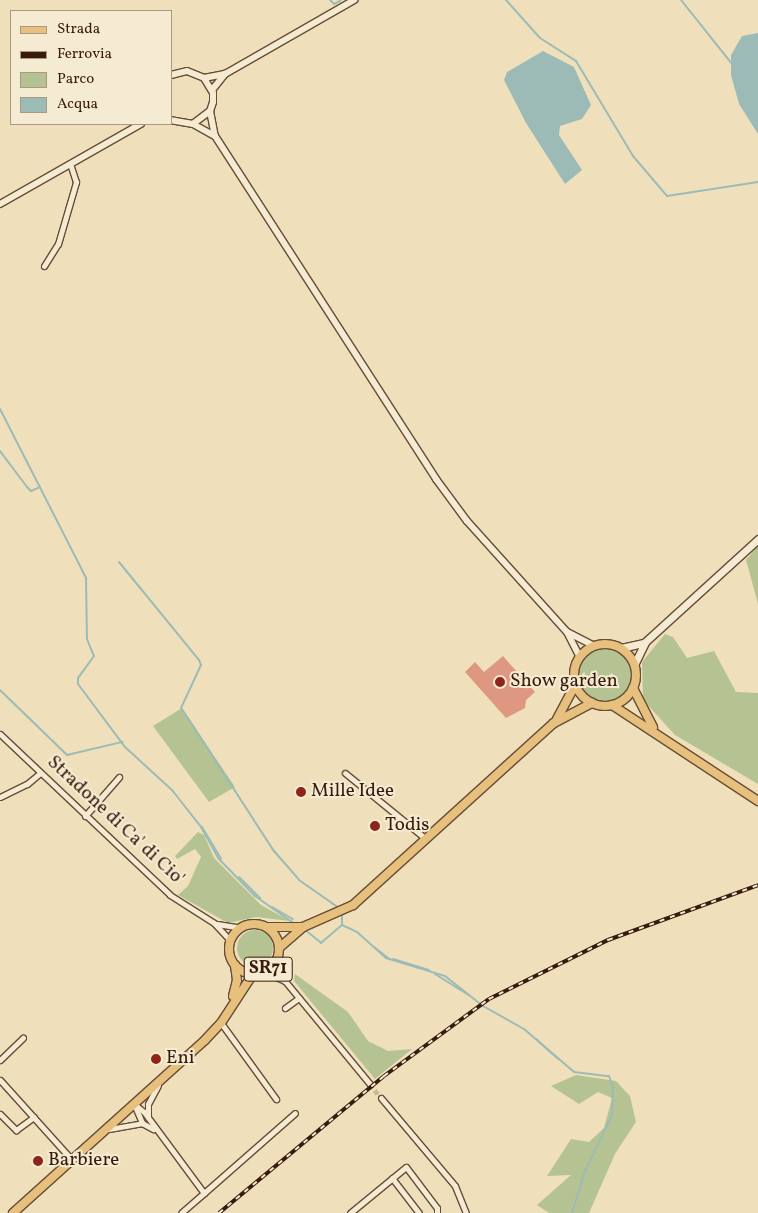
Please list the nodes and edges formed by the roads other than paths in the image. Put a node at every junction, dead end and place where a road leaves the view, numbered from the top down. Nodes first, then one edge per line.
1 (354, 0) edge
2 (225, 74) junction
3 (172, 75) edge
4 (204, 78) junction
5 (212, 90) junction
6 (210, 111) junction
7 (172, 120) edge
8 (193, 124) junction
9 (138, 125) edge
10 (215, 136) junction
11 (70, 164) junction
12 (0, 204) edge
13 (44, 266) dead end
14 (758, 539) edge
15 (567, 632) junction
16 (644, 642) junction
17 (594, 646) junction
18 (621, 648) junction
19 (580, 657) junction
20 (634, 665) junction
21 (576, 684) junction
22 (633, 688) junction
23 (592, 703) junction
24 (612, 705) junction
25 (554, 723) junction
26 (658, 733) junction
27 (0, 734) edge
28 (40, 772) junction
29 (345, 773) dead end
30 (119, 777) dead end
31 (0, 797) edge
32 (758, 801) edge
33 (85, 816) junction
34 (426, 838) junction
35 (214, 923) junction
36 (267, 927) junction
37 (303, 927) junction
38 (241, 928) junction
39 (230, 948) junction
40 (279, 948) junction
41 (278, 957) junction
42 (234, 963) junction
43 (263, 972) junction
44 (253, 974) junction
45 (286, 981) junction
46 (299, 998) junction
47 (232, 1000) junction
48 (285, 1008) dead end
49 (221, 1023) junction
50 (24, 1038) dead end
51 (0, 1060) edge
52 (164, 1076) junction
53 (0, 1080) edge
54 (370, 1084) tunnel mouth
55 (381, 1098) tunnel mouth
56 (276, 1099) dead end
57 (134, 1104) junction
58 (295, 1113) dead end
59 (0, 1114) edge
60 (34, 1117) junction
61 (148, 1120) junction
62 (142, 1123) junction
63 (153, 1129) junction
64 (104, 1131) junction
65 (72, 1160) junction
66 (392, 1178) junction
67 (204, 1193) junction
68 (13, 1213) edge
69 (181, 1213) edge
70 (350, 1213) edge
71 (419, 1213) edge
72 (437, 1213) edge
73 (466, 1213) edge

1 - 2 street
2 - 4 street
2 - 5 street
3 - 4 street
4 - 5 street
5 - 6 street
6 - 8 street
6 - 10 street
7 - 8 street
8 - 10 street
9 - 11 street
10 - 15 street
11 - 12 street
11 - 13 street
14 - 16 main road
15 - 17 street
15 - 19 street
16 - 18 main road
16 - 20 main road
17 - 18 main road
17 - 19 main road
18 - 20 main road
19 - 21 main road, SR71
20 - 22 main road
21 - 23 main road
21 - 25 main road, SR71
22 - 24 main road
22 - 26 main road
23 - 24 main road
23 - 25 main road, SR71
24 - 26 main road
25 - 34 main road, SR71
26 - 32 main road
27 - 28 street, Stradone di Ca' di Cio'
28 - 31 street
28 - 33 street, Stradone di Ca' di Cio'
29 - 34 street
30 - 33 street
33 - 35 street, Stradone di Ca' di Cio'
34 - 37 main road, SR71
35 - 38 street
35 - 39 street
36 - 37 main road, SR71
36 - 38 main road, SR71
36 - 40 main road, SR71
37 - 40 main road, SR71
38 - 39 main road, SR71
39 - 42 main road, SR71
40 - 41 main road, SR71
41 - 43 main road, SR71
41 - 45 street
42 - 44 main road, SR71
42 - 47 main road, SR71
43 - 44 main road, SR71
43 - 45 street
44 - 47 main road, SR71
45 - 46 street
46 - 48 street
46 - 54 street
47 - 49 main road, SR71
49 - 52 main road, SR71
49 - 56 street
50 - 51 street
52 - 57 main road, SR71
52 - 61 street
53 - 60 street
55 - 73 street
57 - 61 street
57 - 62 street
57 - 64 main road, SR71
58 - 67 street
59 - 60 street
60 - 65 street
61 - 63 street
62 - 63 street
62 - 64 street
63 - 67 street
64 - 65 main road, SR71
65 - 68 main road, SR71
66 - 70 street
66 - 71 street
66 - 72 street
67 - 69 street

